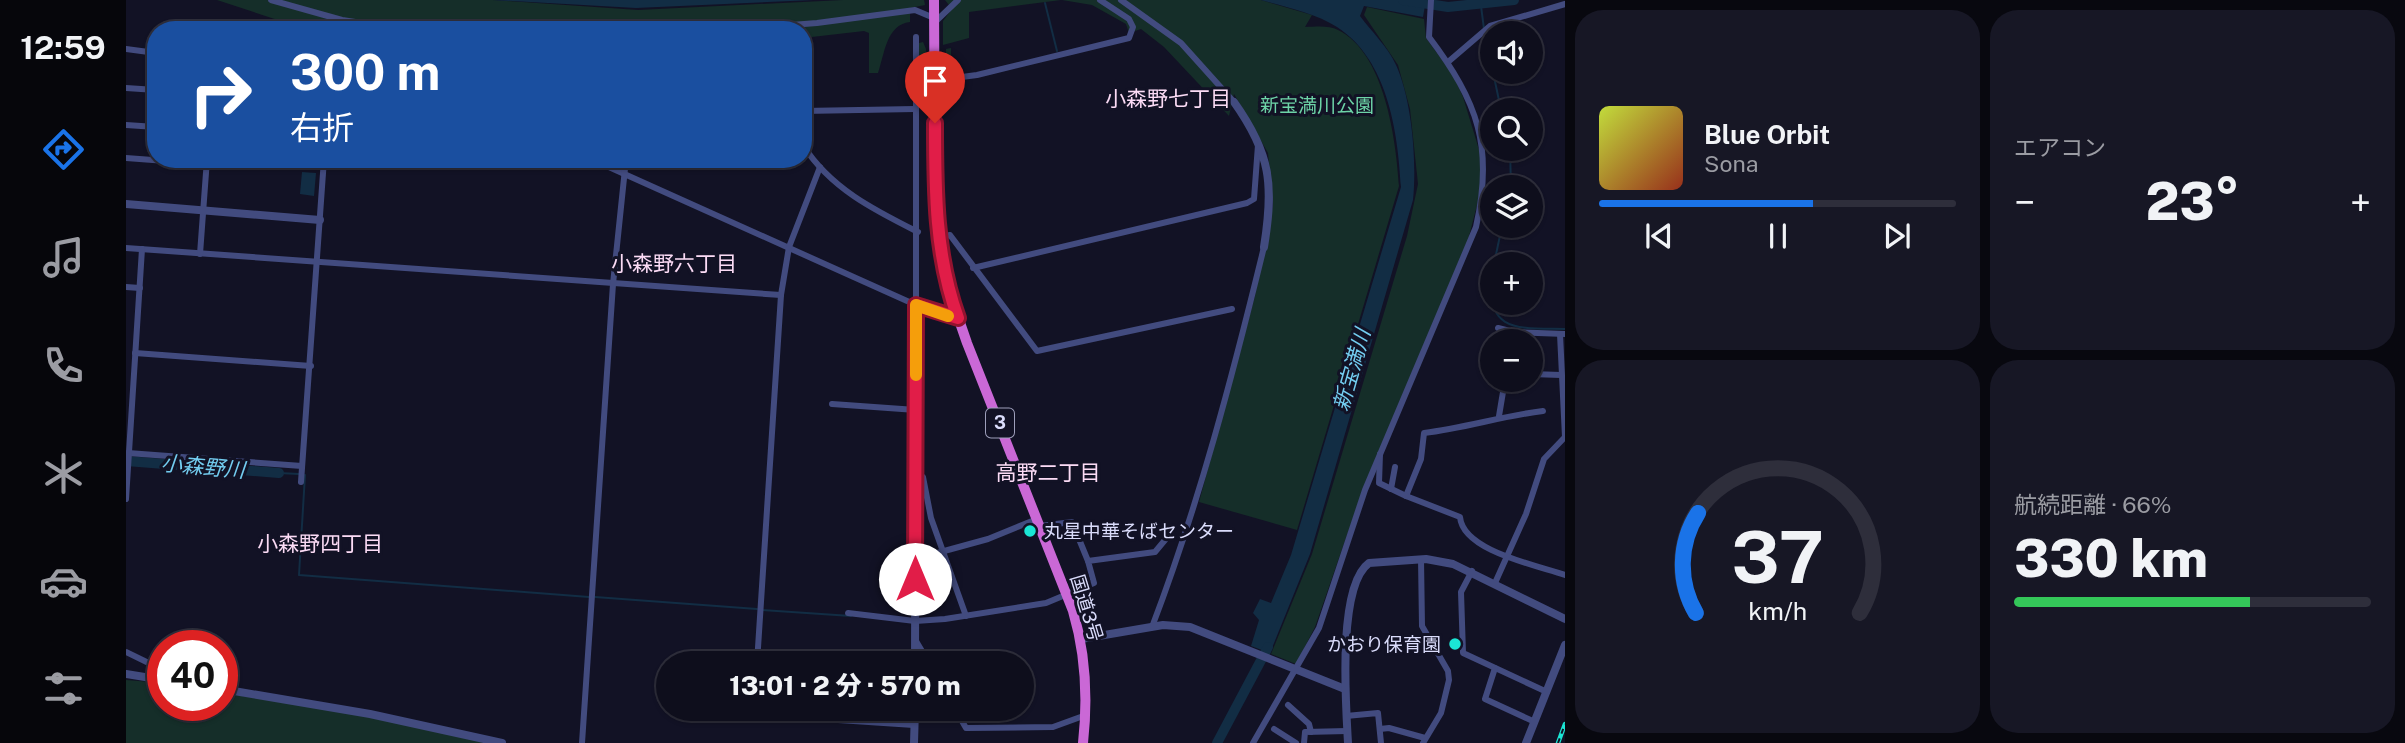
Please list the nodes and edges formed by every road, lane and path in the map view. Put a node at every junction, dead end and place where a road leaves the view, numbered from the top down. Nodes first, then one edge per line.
1 (271, 0) edge
2 (933, 0) edge
3 (958, 0) edge
4 (1100, 0) edge
5 (1121, 0) edge
6 (1431, 0) edge
7 (1565, 4) edge
8 (349, 21) edge
9 (934, 21) junction
10 (812, 23) edge
11 (916, 37) dead end
12 (126, 49) edge
13 (147, 52) edge
14 (1448, 62) junction
15 (916, 83) junction
16 (126, 88) edge
17 (147, 89) edge
18 (1234, 102) joint
19 (915, 109) junction
20 (812, 111) edge
21 (126, 125) edge
22 (147, 126) edge
23 (1259, 139) junction
24 (812, 157) edge
25 (126, 158) edge
26 (147, 159) edge
27 (820, 167) junction
28 (206, 168) edge
29 (323, 168) edge
30 (610, 168) edge
31 (624, 168) edge
32 (622, 174) junction
33 (126, 204) edge
34 (203, 210) junction
35 (320, 220) junction
36 (918, 232) junction
37 (939, 237) junction
38 (789, 247) junction
39 (1264, 247) joint
40 (126, 248) edge
41 (142, 249) junction
42 (200, 254) junction
43 (318, 262) junction
44 (974, 268) junction
45 (613, 284) junction
46 (126, 287) edge
47 (140, 288) junction
48 (781, 295) junction
49 (916, 305) junction
50 (1233, 309) dead end
51 (958, 318) junction
52 (1498, 328) dead end
53 (1562, 334) edge
54 (135, 353) junction
55 (311, 366) junction
56 (130, 368) edge
57 (1543, 374) edge
58 (1561, 375) junction
59 (1503, 392) edge
60 (832, 404) dead end
61 (128, 409) edge
62 (916, 410) junction
63 (1543, 411) dead end
64 (1499, 416) junction
65 (127, 453) edge
66 (1380, 453) junction
67 (302, 466) junction
68 (1395, 467) dead end
69 (127, 469) edge
70 (916, 476) junction
71 (301, 481) dead end
72 (1391, 489) junction
73 (1406, 496) junction
74 (126, 499) edge
75 (1038, 523) junction
76 (1170, 534) dead end
77 (942, 552) junction
78 (1510, 556) junction
79 (915, 559) junction
80 (1421, 559) junction
81 (1088, 561) junction
82 (1472, 571) junction
83 (1565, 575) edge
84 (1496, 583) junction
85 (1066, 594) junction
86 (848, 613) dead end
87 (965, 616) junction
88 (1565, 619) edge
89 (915, 621) junction
90 (1152, 627) junction
91 (1080, 639) junction
92 (915, 640) junction
93 (1565, 645) edge
94 (758, 651) edge
95 (915, 651) edge
96 (922, 651) edge
97 (126, 652) edge
98 (147, 662) edge
99 (1495, 668) junction
100 (1298, 670) junction
101 (126, 674) edge
102 (147, 677) edge
103 (1345, 689) junction
104 (238, 692) edge
105 (1547, 692) junction
106 (1288, 705) dead end
107 (1086, 715) junction
108 (1346, 716) junction
109 (868, 721) edge
110 (914, 721) edge
111 (962, 721) edge
112 (1535, 722) junction
113 (914, 725) junction
114 (1274, 729) dead end
115 (1380, 729) junction
116 (1347, 731) junction
117 (1311, 732) junction
118 (1424, 740) edge
119 (502, 743) edge
120 (582, 743) edge
121 (914, 743) edge
122 (1083, 743) edge
123 (1253, 743) edge
124 (1297, 743) edge
125 (1304, 743) edge
126 (1348, 743) edge
127 (1381, 743) edge
128 (1527, 743) edge

1 - 8 street
2 - 9 highway, 国道3号 / 3
3 - 9 street
4 - 15 street
5 - 18 street
6 - 14 street
7 - 14 street
9 - 10 street
9 - 37 highway, 国道3号 / 3
11 - 15 street
12 - 13 street
14 - 66 street
15 - 19 street
16 - 17 street
18 - 23 street
19 - 20 street
19 - 36 street
21 - 22 street
23 - 39 street
23 - 44 street
24 - 27 street
25 - 26 street
27 - 36 street
27 - 38 street
28 - 34 street
29 - 35 street
30 - 32 street
31 - 32 street
32 - 38 street
32 - 45 street
33 - 34 street
34 - 35 street
34 - 42 street
35 - 43 street
36 - 49 street
37 - 44 street
37 - 51 highway, 国道3号 / 3
38 - 48 street
38 - 49 street
39 - 90 street
40 - 41 street
41 - 42 street
41 - 47 street
42 - 43 street
43 - 45 street
43 - 55 street
44 - 50 street
45 - 48 street
45 - 120 street
46 - 47 street
47 - 54 street
48 - 94 street
49 - 51 street
49 - 62 street
51 - 75 highway, 国道3号 / 3
52 - 53 street
53 - 58 street
54 - 55 street
54 - 56 street
55 - 67 street
56 - 61 street
57 - 58 street
58 - 78 street
59 - 64 street
60 - 62 street
61 - 65 street
62 - 70 street
63 - 64 street
64 - 73 street
65 - 67 street
65 - 69 street
66 - 72 street
66 - 100 street
67 - 71 street
68 - 72 street
69 - 74 street
70 - 77 street
70 - 79 street
72 - 73 street
73 - 78 street
75 - 77 street
75 - 81 street
75 - 85 highway, 国道3号 / 3
76 - 81 street
77 - 79 street
77 - 87 street
78 - 83 street
78 - 84 street
79 - 89 street
80 - 82 street
80 - 103 street
80 - 118 street
81 - 85 street
82 - 84 street
82 - 99 street
84 - 88 street
85 - 87 street
85 - 91 highway, 国道3号 / 3
86 - 89 street
87 - 89 street
89 - 92 street
90 - 91 street
90 - 100 street
91 - 107 highway, 国道3号 / 3
92 - 95 street
92 - 96 street
93 - 105 street
97 - 98 street
99 - 105 street
99 - 112 street
100 - 103 street
100 - 123 street
101 - 102 street
103 - 108 street
104 - 119 street
105 - 112 street
106 - 117 street
107 - 111 street
107 - 122 highway, 国道3号 / 3
108 - 115 street
108 - 116 street
109 - 113 street
110 - 113 street
112 - 128 street
113 - 121 street
114 - 124 street
115 - 118 street
115 - 127 street
116 - 117 street
116 - 126 street
117 - 125 street

